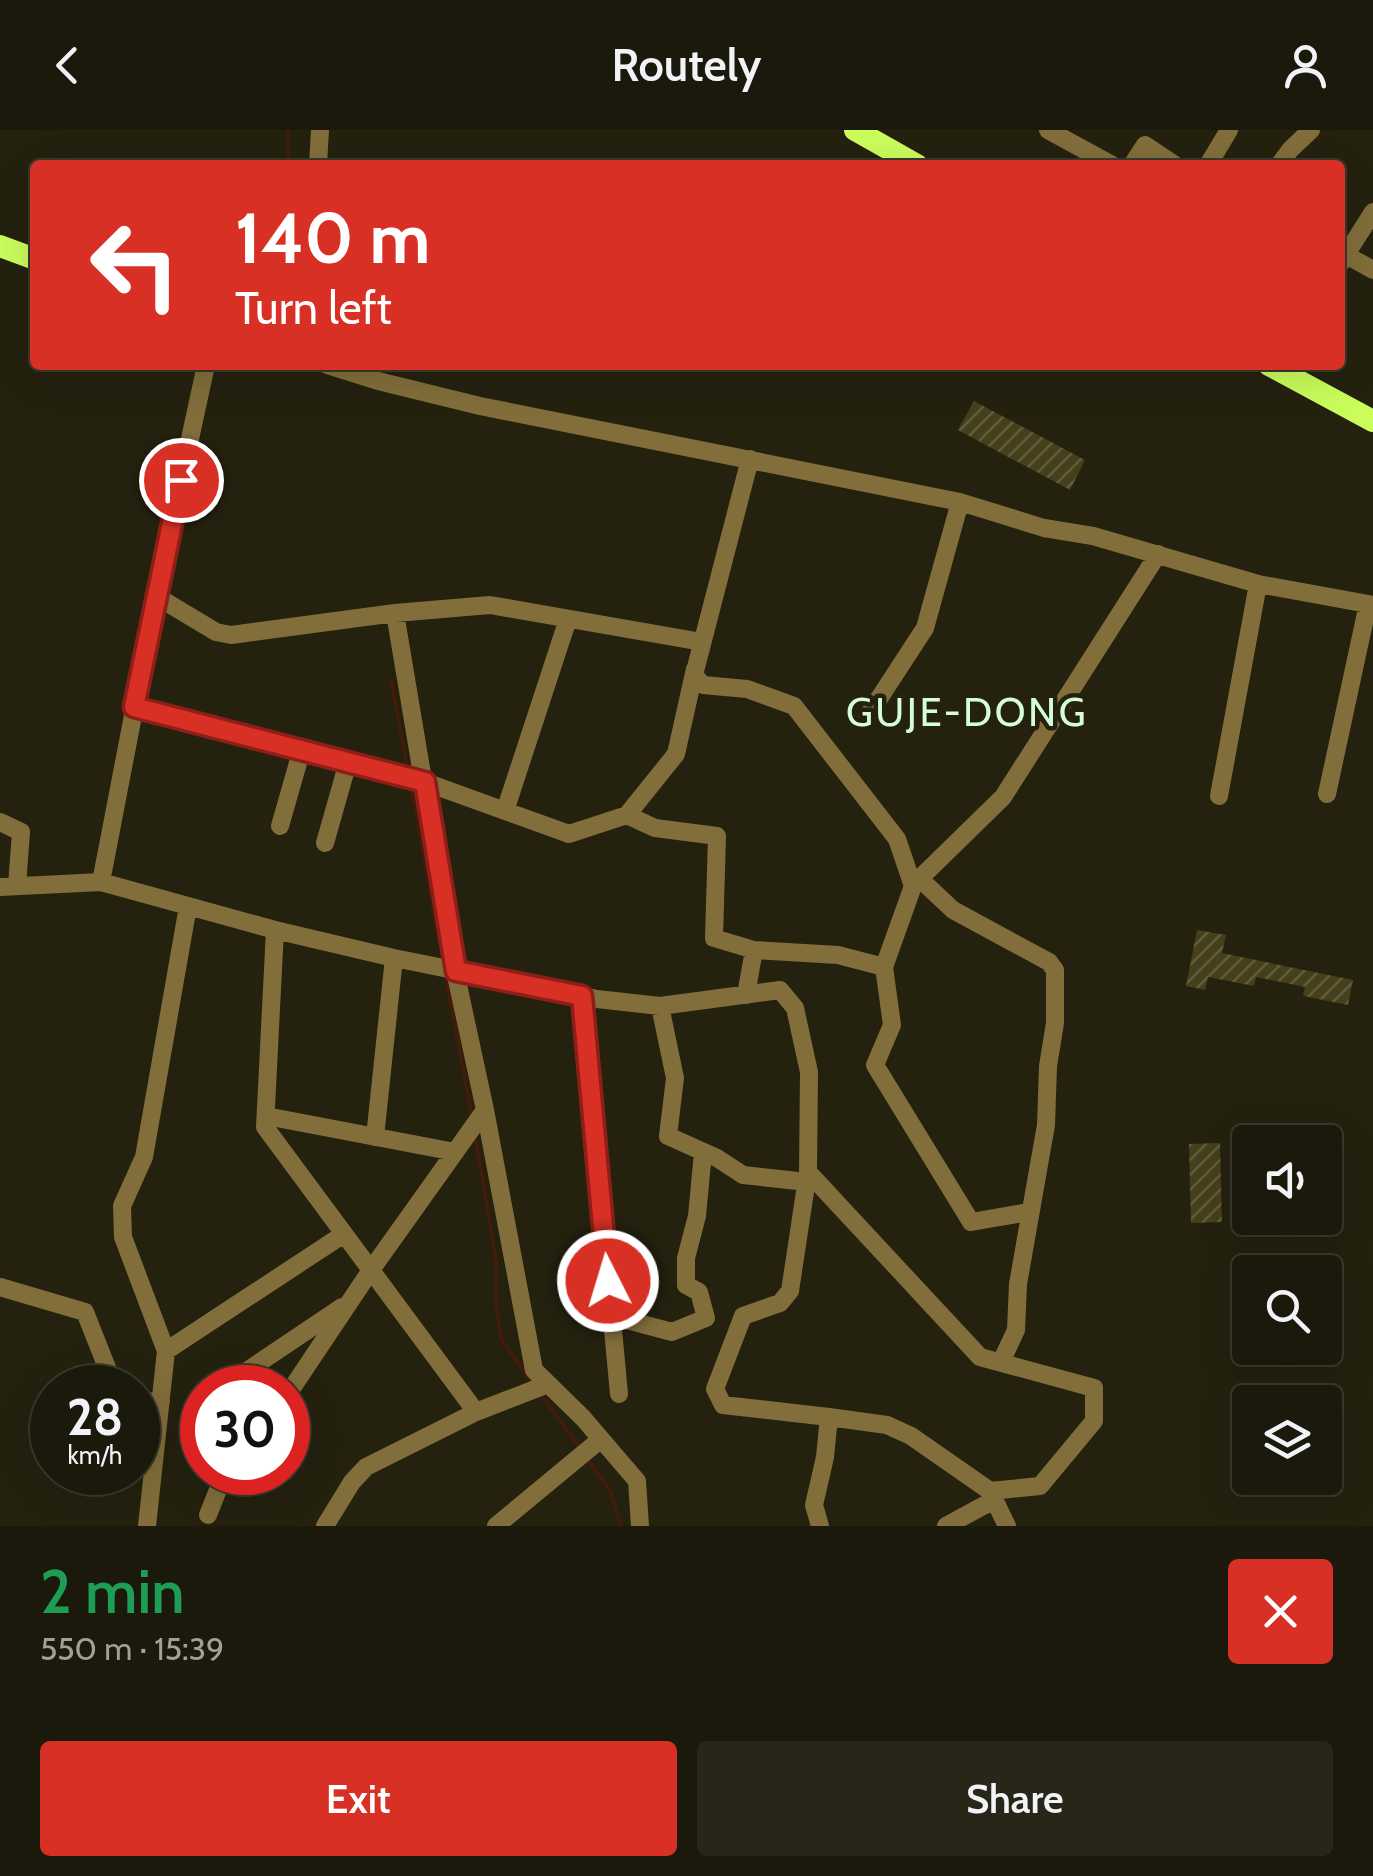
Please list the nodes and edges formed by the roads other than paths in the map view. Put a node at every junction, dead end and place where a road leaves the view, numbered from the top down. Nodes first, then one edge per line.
1 (320, 130) edge
2 (855, 130) edge
3 (1048, 130) edge
4 (1229, 130) edge
5 (1311, 130) edge
6 (318, 160) edge
7 (908, 160) edge
8 (1103, 160) edge
9 (1135, 160) edge
10 (1168, 160) edge
11 (1211, 160) edge
12 (1282, 160) edge
13 (1373, 212) edge
14 (0, 246) edge
15 (30, 257) edge
16 (1345, 257) edge
17 (1345, 261) edge
18 (1373, 270) edge
19 (205, 370) edge
20 (345, 370) edge
21 (1280, 370) edge
22 (1373, 421) edge
23 (750, 459) junction
24 (960, 502) junction
25 (1158, 554) junction
26 (1258, 584) junction
27 (156, 596) junction
28 (1371, 605) edge
29 (395, 614) junction
30 (568, 619) junction
31 (702, 642) junction
32 (694, 675) junction
33 (134, 707) junction
34 (867, 716) dead end
35 (302, 750) junction
36 (348, 762) junction
37 (425, 782) junction
38 (1327, 794) dead end
39 (1219, 796) dead end
40 (505, 811) junction
41 (627, 814) junction
42 (0, 822) edge
43 (280, 826) dead end
44 (325, 843) dead end
45 (100, 882) junction
46 (916, 882) junction
47 (8, 886) edge
48 (188, 906) junction
49 (275, 930) junction
50 (754, 950) junction
51 (394, 958) junction
52 (884, 968) junction
53 (448, 969) junction
54 (746, 995) junction
55 (582, 996) junction
56 (660, 1006) junction
57 (485, 1110) junction
58 (266, 1116) junction
59 (375, 1137) junction
60 (455, 1152) junction
61 (703, 1152) junction
62 (807, 1177) junction
63 (1030, 1212) junction
64 (344, 1234) junction
65 (371, 1270) junction
66 (0, 1287) edge
67 (350, 1301) junction
68 (612, 1316) junction
69 (166, 1351) junction
70 (1001, 1362) junction
71 (107, 1365) edge
72 (256, 1365) edge
73 (307, 1365) edge
74 (548, 1384) junction
75 (619, 1394) dead end
76 (161, 1401) joint
77 (476, 1412) junction
78 (830, 1418) junction
79 (600, 1439) junction
80 (215, 1495) edge
81 (992, 1495) junction
82 (208, 1514) dead end
83 (147, 1526) edge
84 (326, 1526) edge
85 (496, 1526) edge
86 (640, 1526) edge
87 (820, 1526) edge
88 (946, 1526) edge
89 (1007, 1526) edge

1 - 6 street
2 - 7 main road
3 - 8 street
4 - 11 street
5 - 12 street
9 - 10 street
13 - 16 street
14 - 15 main road
17 - 18 street
19 - 27 street
20 - 23 street
21 - 22 main road
23 - 24 street
23 - 31 street
24 - 25 street
24 - 34 street
25 - 26 street
25 - 46 street
26 - 28 street
26 - 39 street
27 - 29 street
27 - 33 street
28 - 38 street
29 - 30 street
29 - 37 street
30 - 31 street
30 - 40 street
31 - 32 street
32 - 41 street
32 - 46 street
33 - 35 street
33 - 45 street
35 - 36 street
35 - 43 street
36 - 37 street
36 - 44 street
37 - 40 street
37 - 53 street
40 - 41 street
41 - 50 street
42 - 47 street
45 - 47 street
45 - 48 street
46 - 52 street
46 - 63 street
48 - 49 street
48 - 69 street
49 - 51 street
49 - 58 street
50 - 52 street
50 - 54 street
51 - 53 street
51 - 59 street
52 - 63 street
53 - 55 street
53 - 57 street
54 - 56 street
54 - 62 street
55 - 56 street
55 - 68 street
56 - 61 street
57 - 60 street
57 - 74 street
58 - 59 street
58 - 64 street
59 - 60 street
60 - 65 street
61 - 62 street
61 - 68 street
62 - 70 street
62 - 78 street
63 - 70 street
64 - 65 street
64 - 69 street
65 - 67 street
65 - 77 street
66 - 71 street
67 - 72 street
67 - 73 street
68 - 75 street
69 - 76 street
70 - 81 street
74 - 77 street
74 - 79 street
76 - 83 street
77 - 84 street
78 - 81 street
78 - 87 street
79 - 85 street
79 - 86 street
80 - 82 street
81 - 88 street
81 - 89 street

